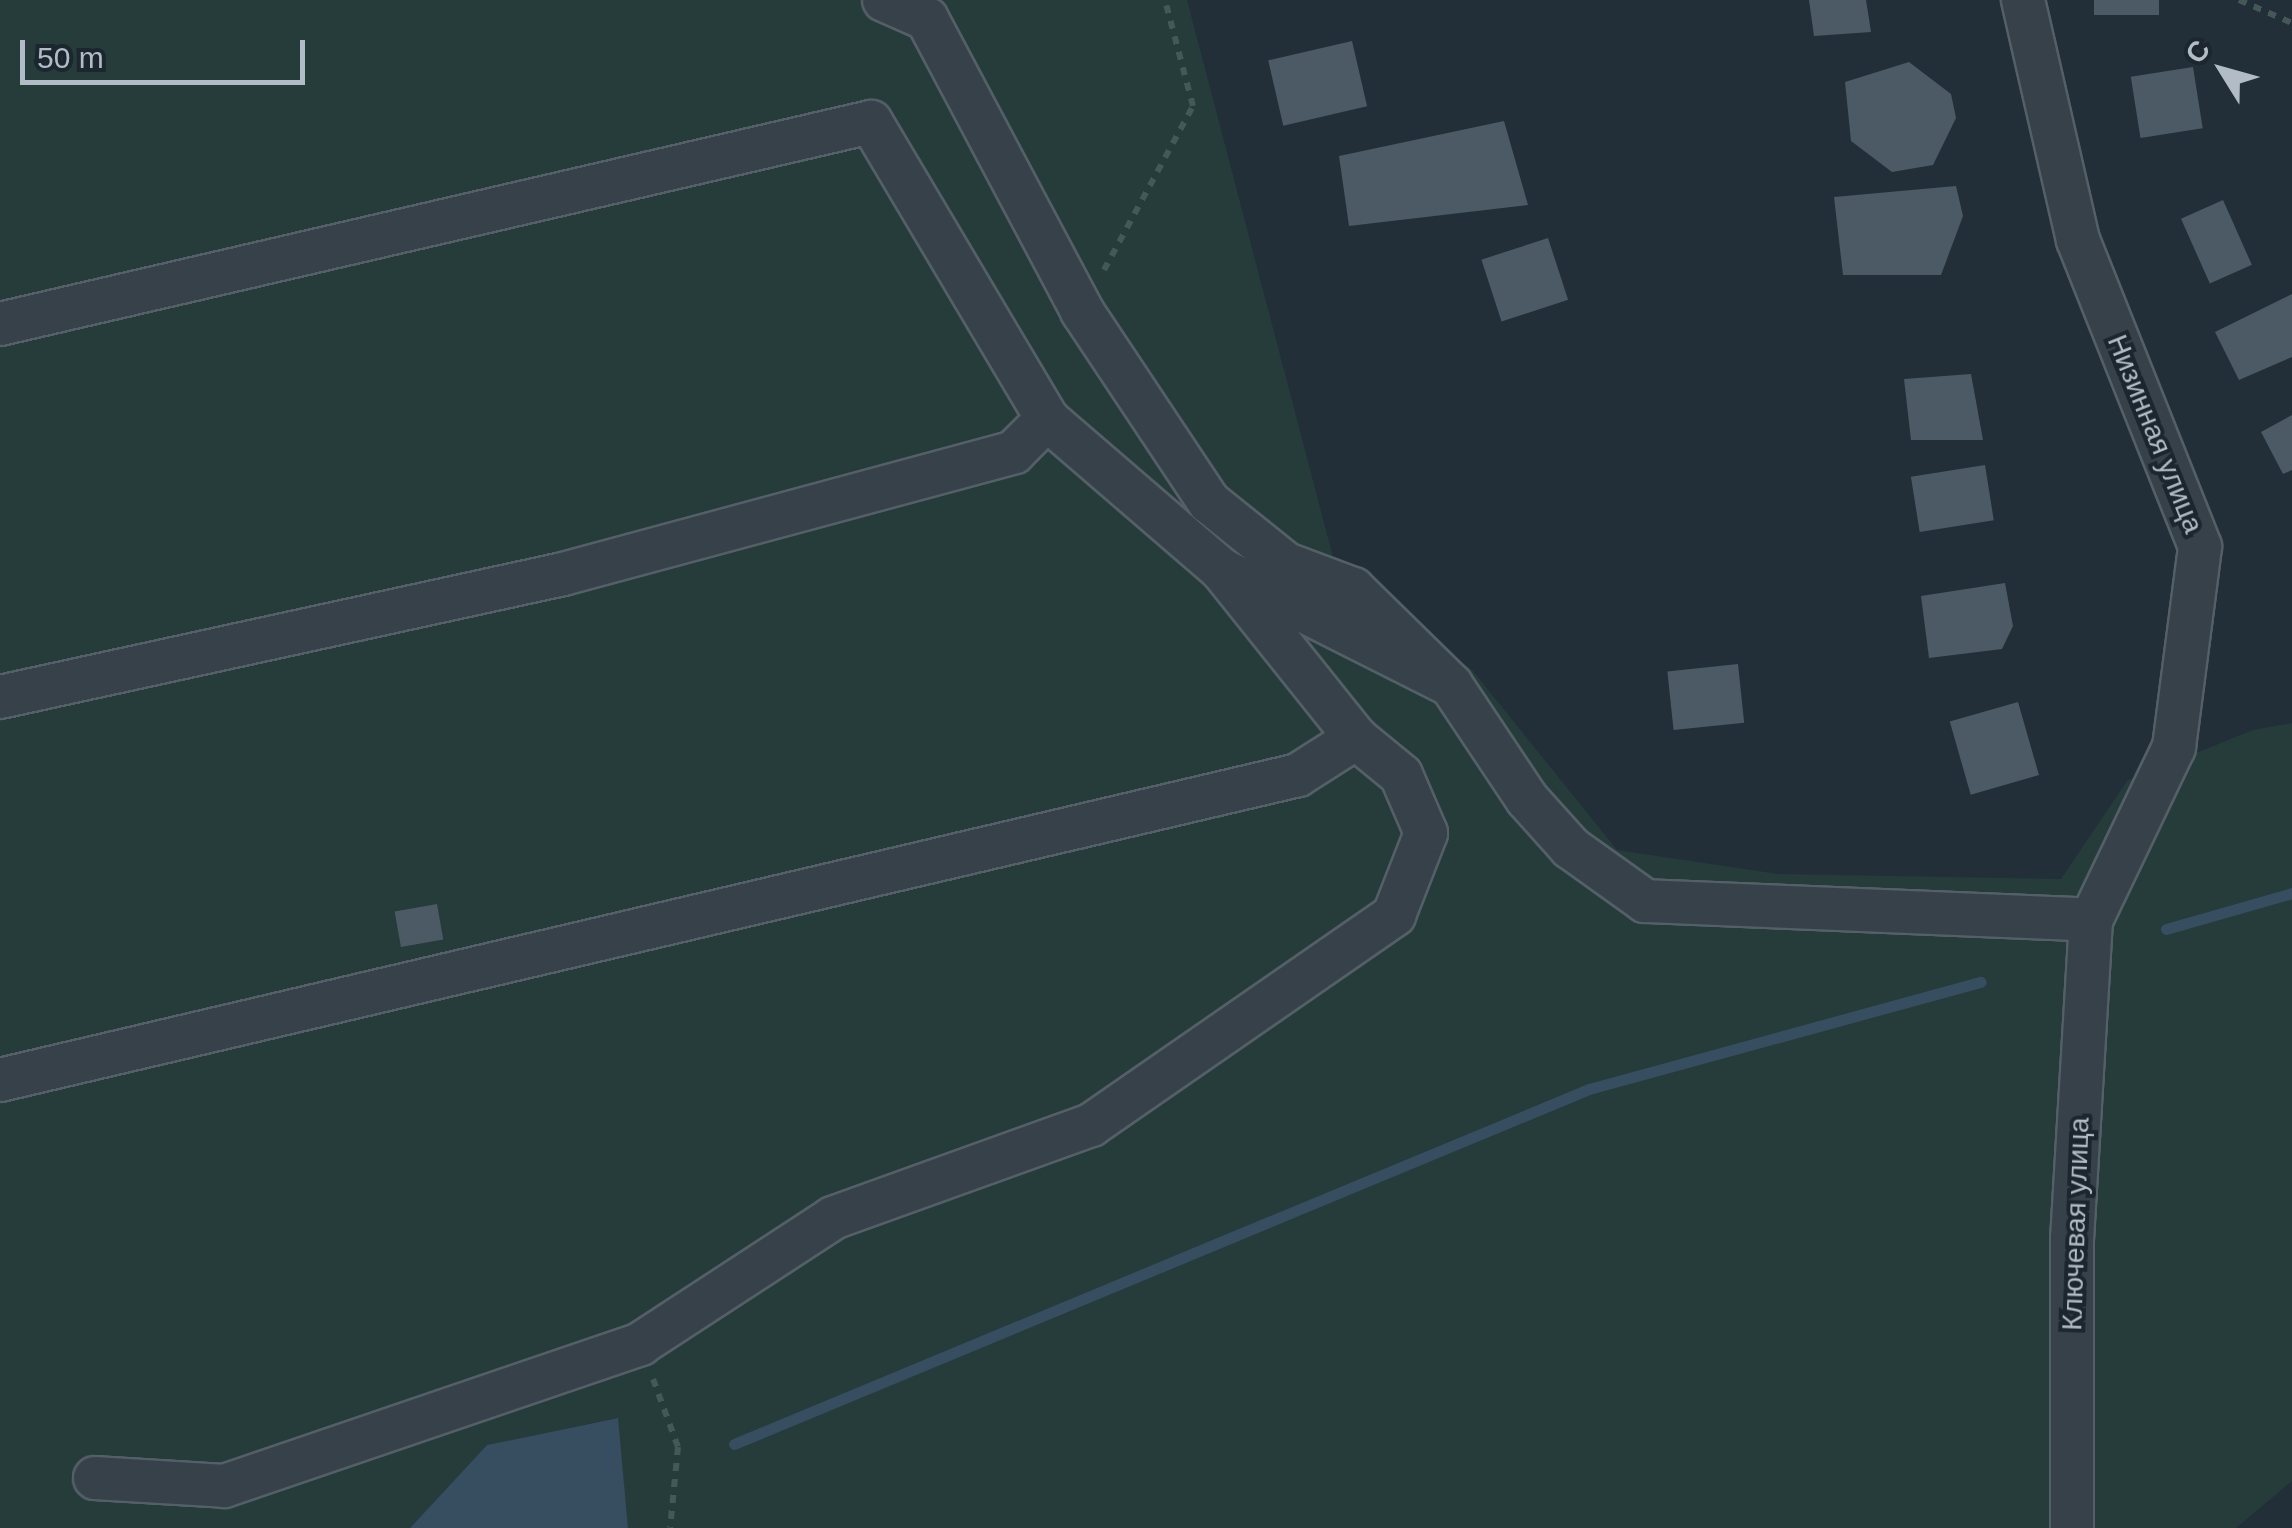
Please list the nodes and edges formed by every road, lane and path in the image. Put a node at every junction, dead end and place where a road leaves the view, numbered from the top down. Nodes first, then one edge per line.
1 (884, 0) edge
2 (1165, 0) edge
3 (2022, 0) edge
4 (2238, 0) edge
5 (2292, 23) edge
6 (1082, 311) junction
7 (0, 324) edge
8 (1047, 418) junction
9 (1222, 570) junction
10 (1452, 685) junction
11 (0, 697) edge
12 (1356, 738) junction
13 (2091, 920) junction
14 (0, 1080) edge
15 (640, 1344) junction
16 (95, 1478) dead end
17 (670, 1528) edge
18 (2072, 1528) edge

1 - 6 street
2 - 6 path
3 - 13 street, Низинная улица
4 - 5 path
6 - 10 street
7 - 8 street
8 - 9 street
8 - 11 street
9 - 10 street
9 - 12 street
10 - 13 street
12 - 14 street
12 - 15 street
13 - 18 street, Ключевая улица
15 - 16 street
15 - 17 path

